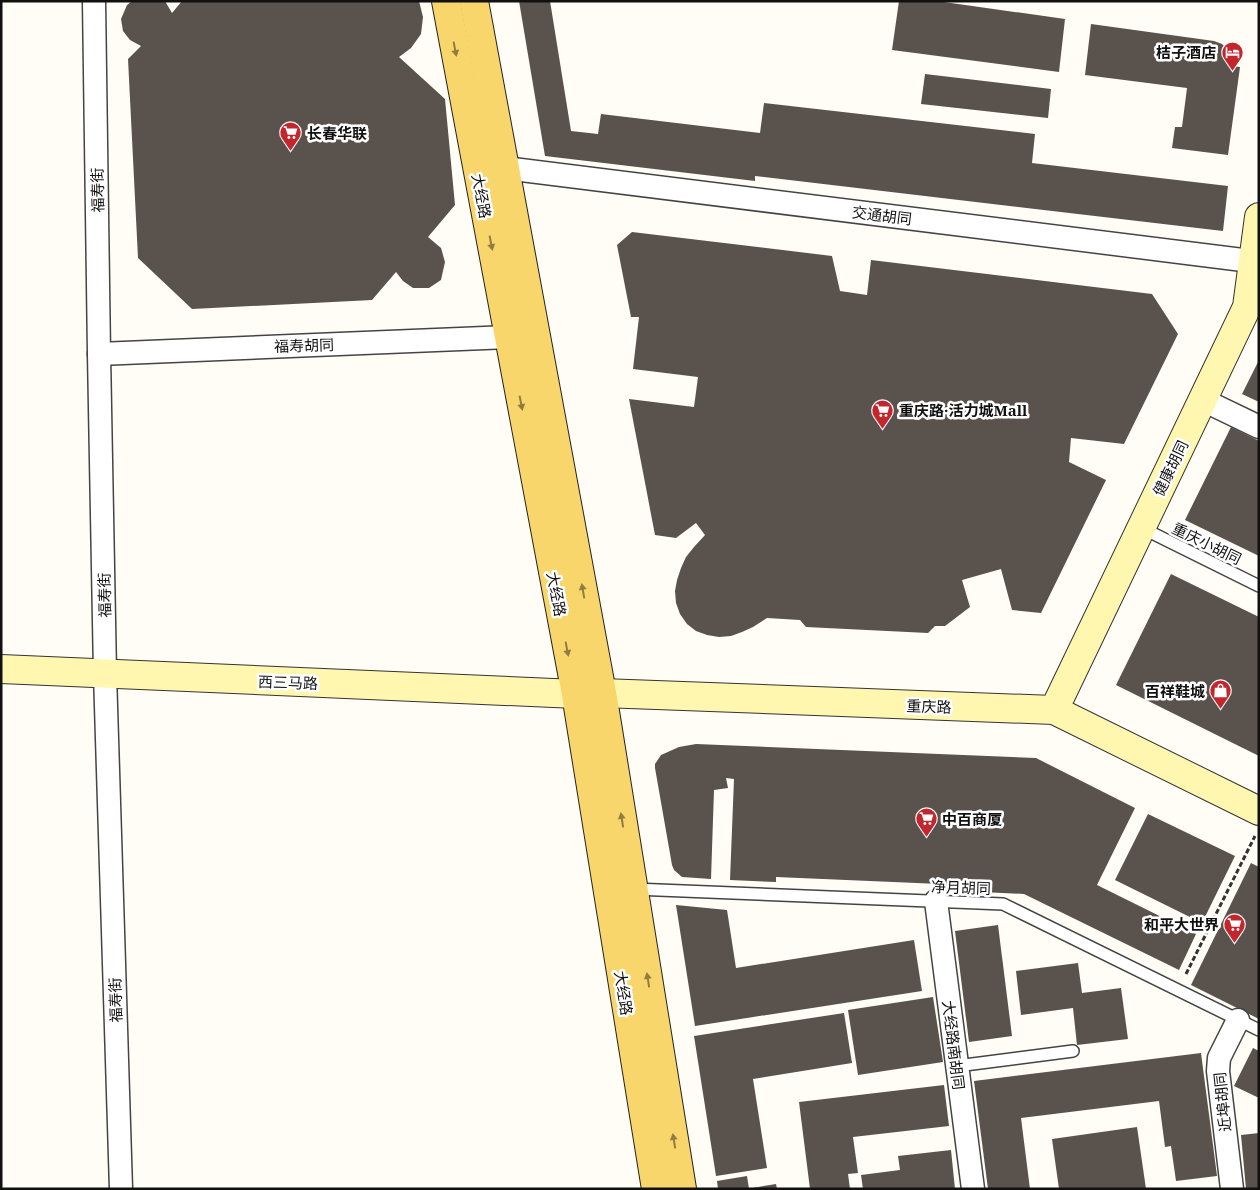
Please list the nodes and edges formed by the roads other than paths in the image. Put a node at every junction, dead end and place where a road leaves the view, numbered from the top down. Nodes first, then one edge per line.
1 (94, 1) edge
2 (446, 1) edge
3 (474, 1) edge
4 (504, 168) junction
5 (1259, 217) edge
6 (1256, 262) edge
7 (509, 337) junction
8 (99, 354) junction
9 (1203, 400) junction
10 (1259, 427) edge
11 (1142, 528) junction
12 (1259, 586) edge
13 (1, 669) edge
14 (105, 674) junction
15 (589, 694) junction
16 (1054, 710) junction
17 (1259, 811) edge
18 (634, 889) junction
19 (936, 901) junction
20 (1238, 1020) junction
21 (1259, 1030) edge
22 (1072, 1051) dead end
23 (957, 1066) junction
24 (121, 1189) edge
25 (656, 1189) edge
26 (682, 1189) edge
27 (973, 1189) edge
28 (1232, 1189) edge

1 - 8 street, 福寿街
2 -> 7 main road, 大经路
3 - 4 main road, 大经路
4 - 6 street, 交通胡同
15 -> 4 main road, 大经路
5 - 6 street, 健康胡同
6 - 9 street, 健康胡同
7 - 8 street, 福寿胡同
7 -> 15 main road, 大经路
8 - 14 street, 福寿街
9 - 10 street
9 - 11 street, 健康胡同
11 - 12 lane, 重庆小胡同
11 - 16 street, 健康胡同
13 - 14 street, 西三马路
14 - 15 street, 西三马路
14 - 24 street, 福寿街
15 - 16 street, 重庆路
18 -> 15 main road, 大经路
15 - 25 main road, 大经路
16 - 17 street, 重庆路
18 - 19 lane, 净月胡同
26 -> 18 main road, 大经路
19 - 20 lane, 净月胡同
19 - 23 street, 大经路南胡同
20 - 21 lane, 净月胡同
20 - 28 street, 近埠胡同
22 - 23 lane
23 - 27 street, 大经路南胡同

